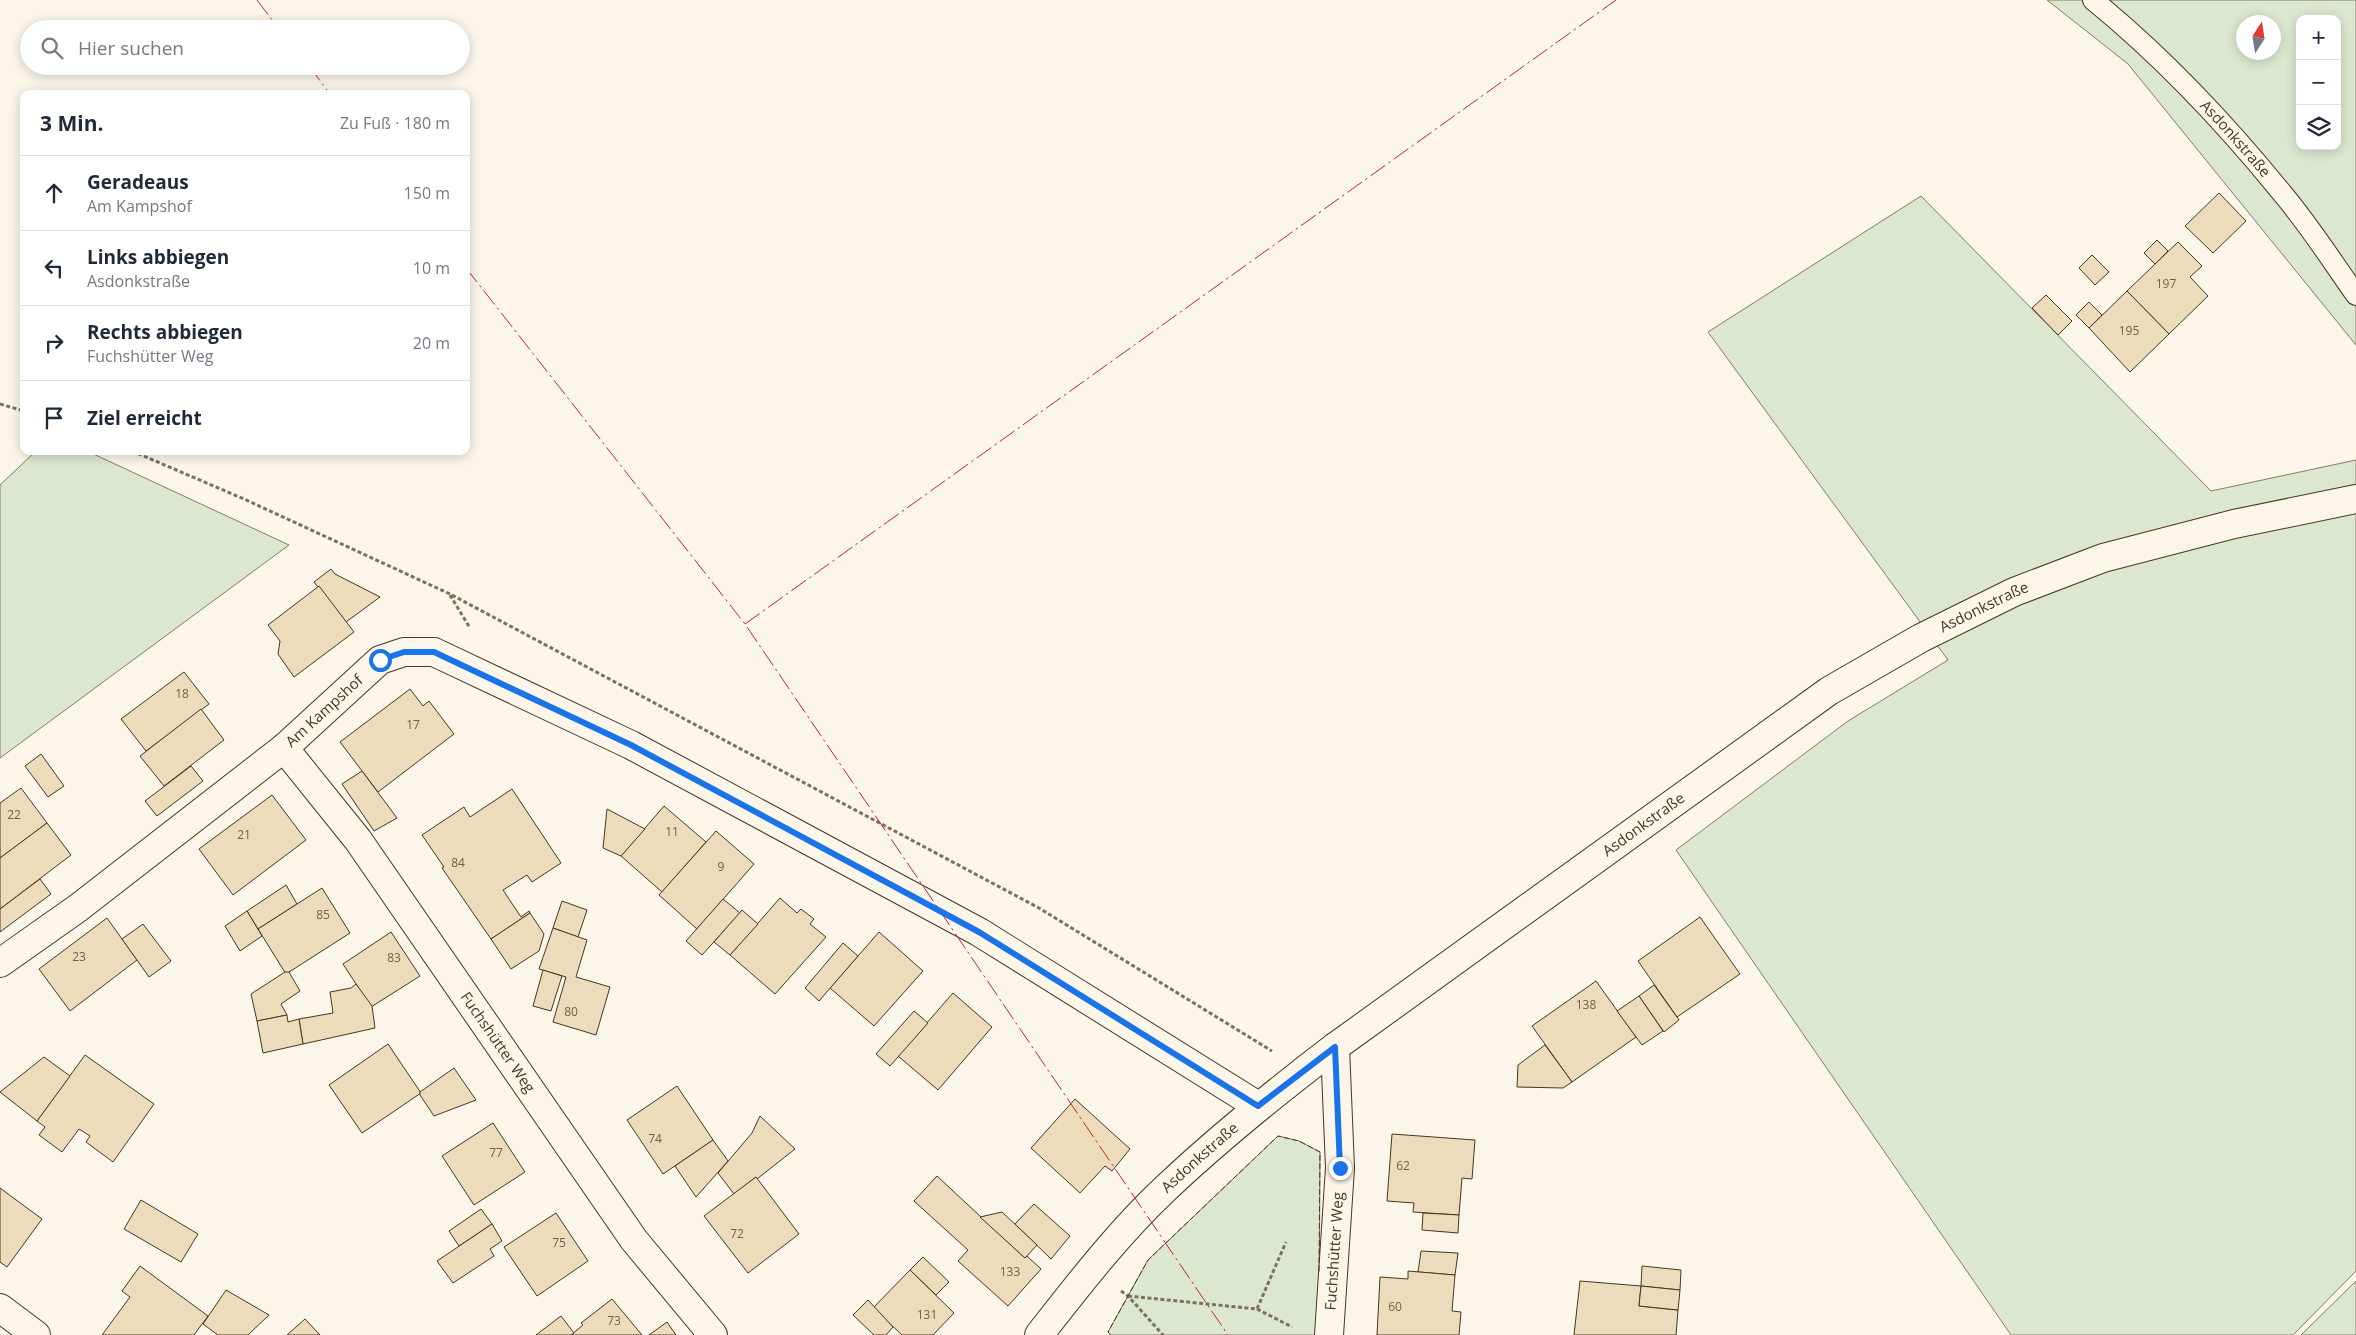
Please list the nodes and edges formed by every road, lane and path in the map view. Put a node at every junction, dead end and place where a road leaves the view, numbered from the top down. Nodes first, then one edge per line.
1 (2093, 0) edge
2 (2356, 295) edge
3 (0, 404) edge
4 (20, 410) edge
5 (141, 455) edge
6 (2356, 499) edge
7 (284, 748) junction
8 (0, 964) edge
9 (1335, 1047) junction
10 (1301, 1073) junction
11 (1258, 1106) junction
12 (1286, 1242) dead end
13 (1089, 1271) junction
14 (1128, 1296) junction
15 (0, 1308) edge
16 (1257, 1309) junction
17 (1299, 1331) dead end
18 (36, 1335) edge
19 (713, 1335) edge
20 (1040, 1335) edge
21 (1163, 1335) edge
22 (1329, 1335) edge

1 - 2 lane, Asdonkstraße
3 - 4 path
5 - 10 path
6 - 9 street, Asdonkstraße
7 - 8 street, Am Kampshof
7 - 11 street, Am Kampshof
7 - 19 street, Fuchshütter Weg
9 - 10 street, Asdonkstraße
9 - 22 street, Fuchshütter Weg
10 - 11 street, Asdonkstraße
11 - 13 street, Asdonkstraße
12 - 16 path
13 - 14 path
13 - 20 street, Asdonkstraße
14 - 16 path
14 - 21 path
15 - 18 street
16 - 17 path

